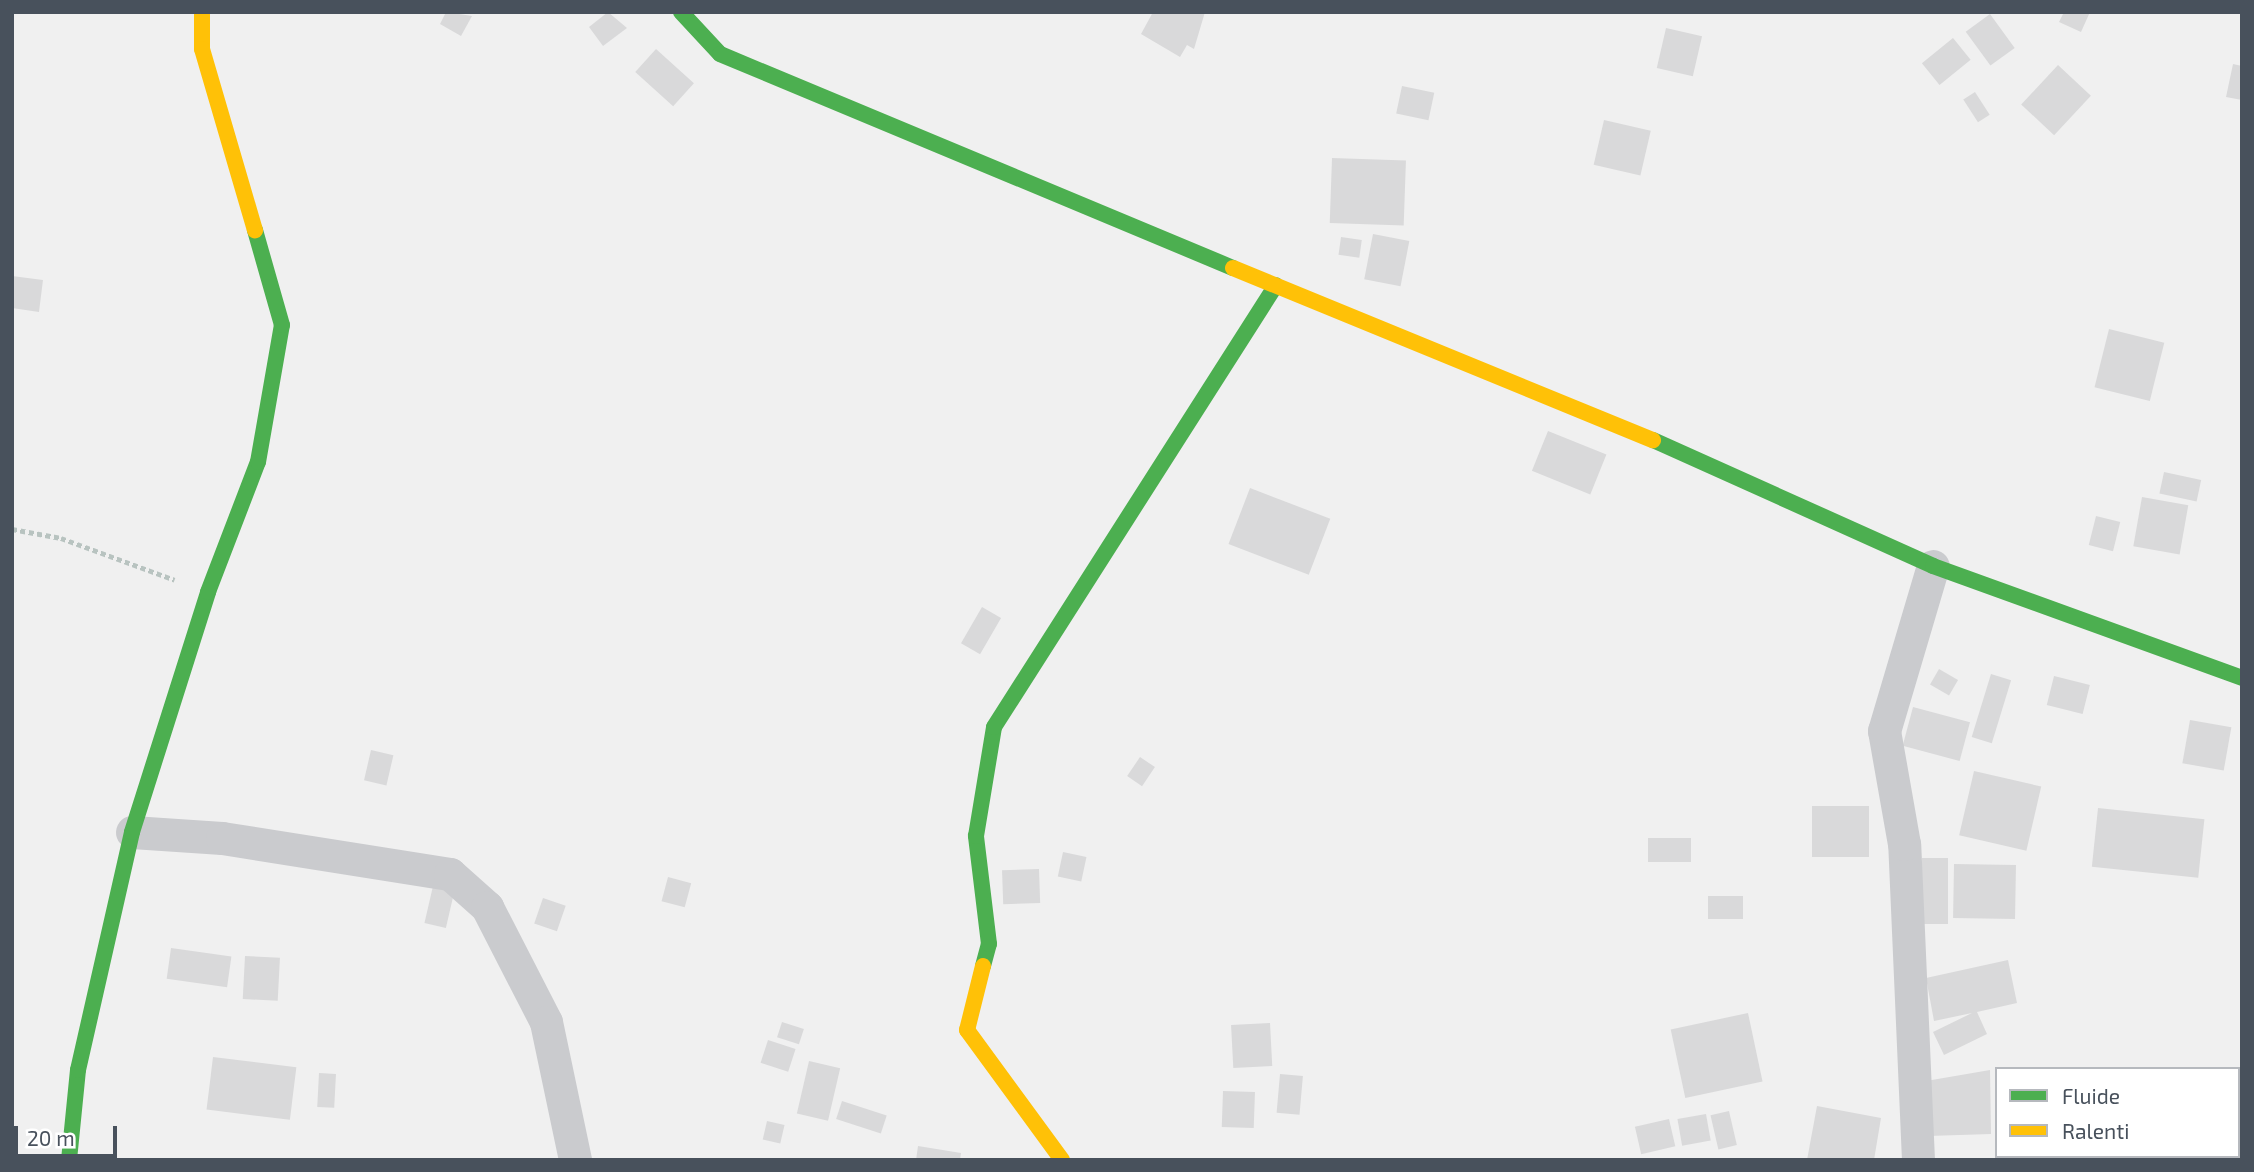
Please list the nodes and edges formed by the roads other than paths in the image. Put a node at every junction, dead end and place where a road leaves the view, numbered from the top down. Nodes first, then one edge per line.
1 (202, 12) edge
2 (681, 12) edge
3 (1276, 285) junction
4 (1933, 566) junction
5 (2242, 678) edge
6 (132, 832) junction
7 (69, 1160) edge
8 (575, 1160) edge
9 (1062, 1160) edge
10 (1918, 1160) edge

1 - 6 street
2 - 3 street
3 - 4 street
3 - 9 street
4 - 5 street
4 - 10 street
6 - 7 street
6 - 8 street

